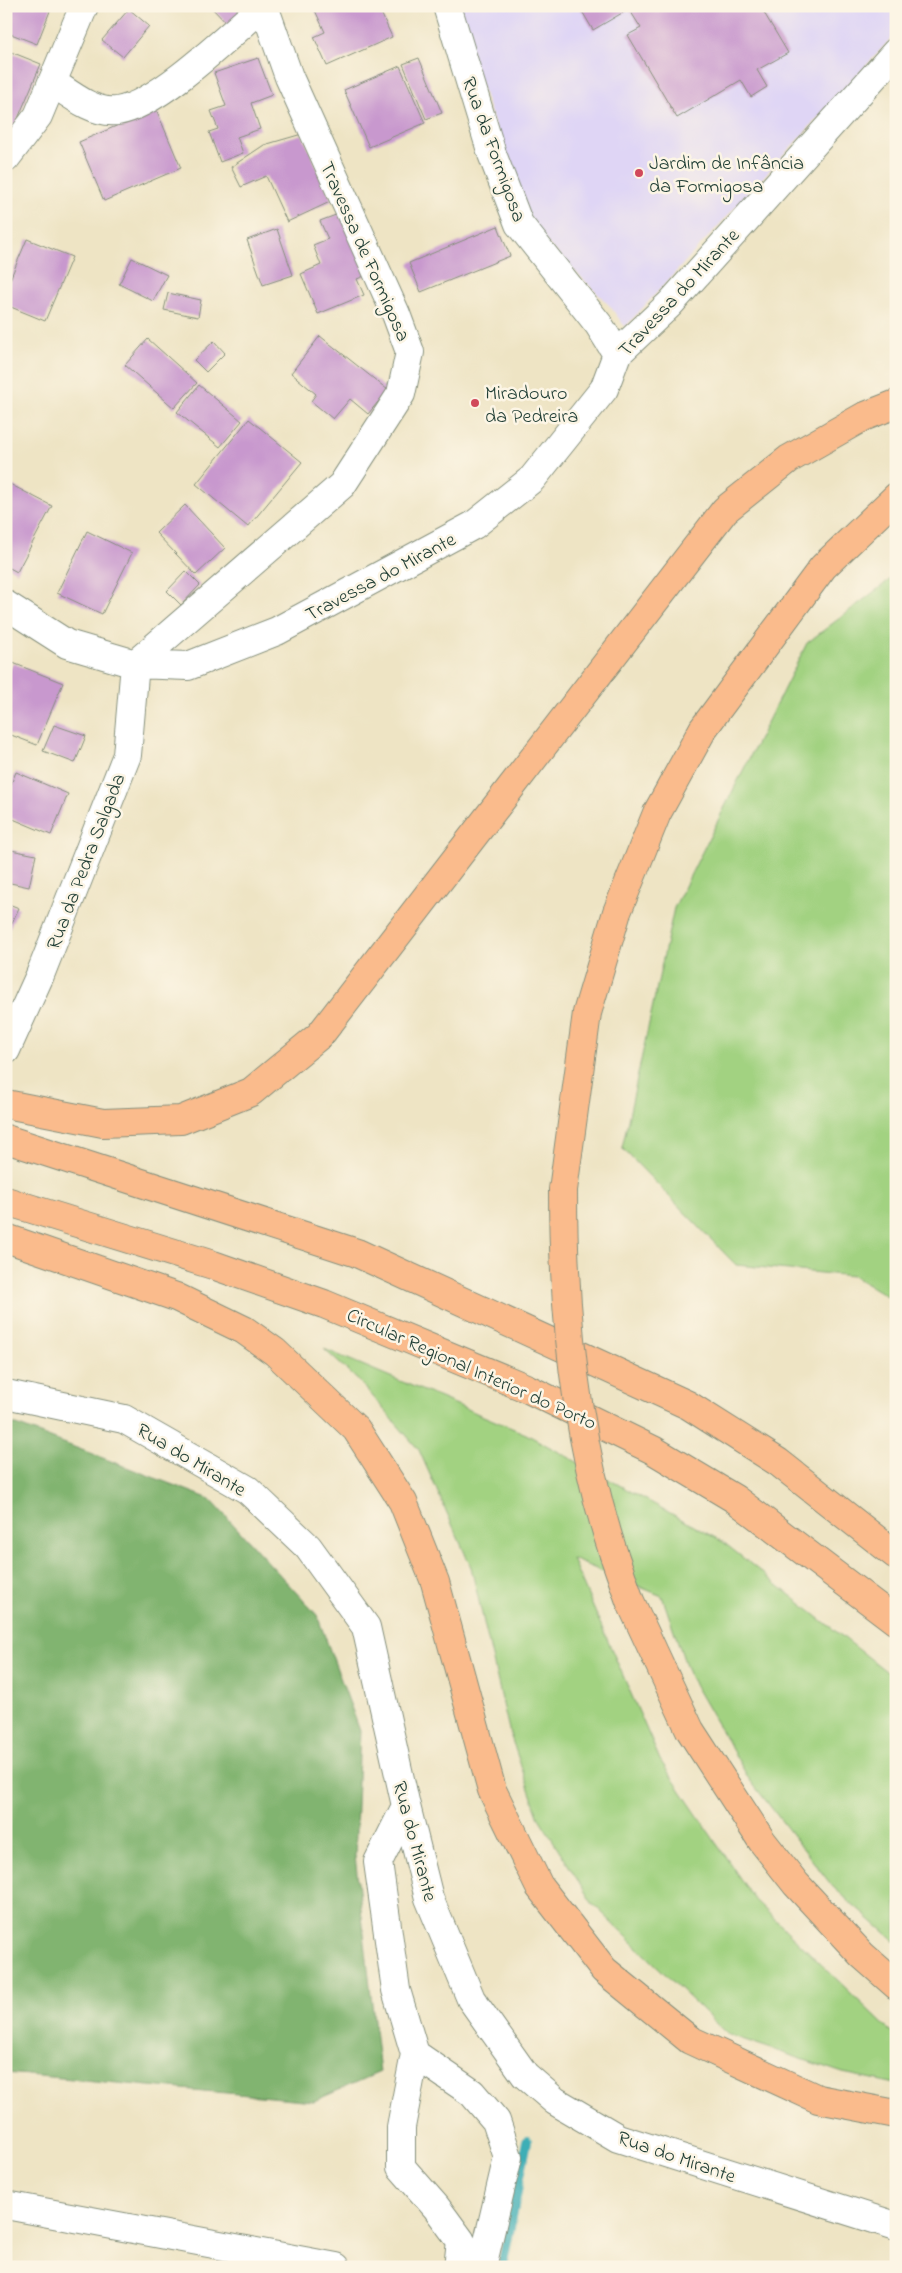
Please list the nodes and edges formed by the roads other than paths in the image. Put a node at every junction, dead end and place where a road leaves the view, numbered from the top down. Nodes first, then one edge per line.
1 (84, 6) edge
2 (263, 6) edge
3 (447, 6) edge
4 (896, 52) edge
5 (52, 82) junction
6 (6, 158) edge
7 (617, 354) junction
8 (896, 404) edge
9 (896, 497) edge
10 (6, 605) edge
11 (135, 664) junction
12 (6, 1050) edge
13 (6, 1104) edge
14 (6, 1139) edge
15 (6, 1200) edge
16 (6, 1238) edge
17 (6, 1394) edge
18 (896, 1555) edge
19 (896, 1621) edge
20 (406, 1806) junction
21 (896, 1984) edge
22 (415, 2054) junction
23 (896, 2114) edge
24 (6, 2205) edge
25 (896, 2226) edge
26 (336, 2267) edge
27 (458, 2267) edge
28 (482, 2267) edge

1 - 5 street
2 - 5 street
2 - 11 street, Travessa de Formigosa
3 - 7 street, Rua da Formigosa
4 - 7 street, Travessa do Mirante
5 - 6 street
7 - 11 street, Travessa do Mirante
8 - 13 highway
9 - 21 highway, bridge
10 - 11 street, Travessa do Mirante
11 - 12 street, Rua da Pedra Salgada
14 - 18 highway
15 - 19 highway, Circular Regional Interior do Porto
16 - 23 highway
17 - 20 street, Rua do Mirante
20 - 22 street
20 - 25 street, Rua do Mirante
22 - 27 street
22 - 28 street
24 - 26 street

